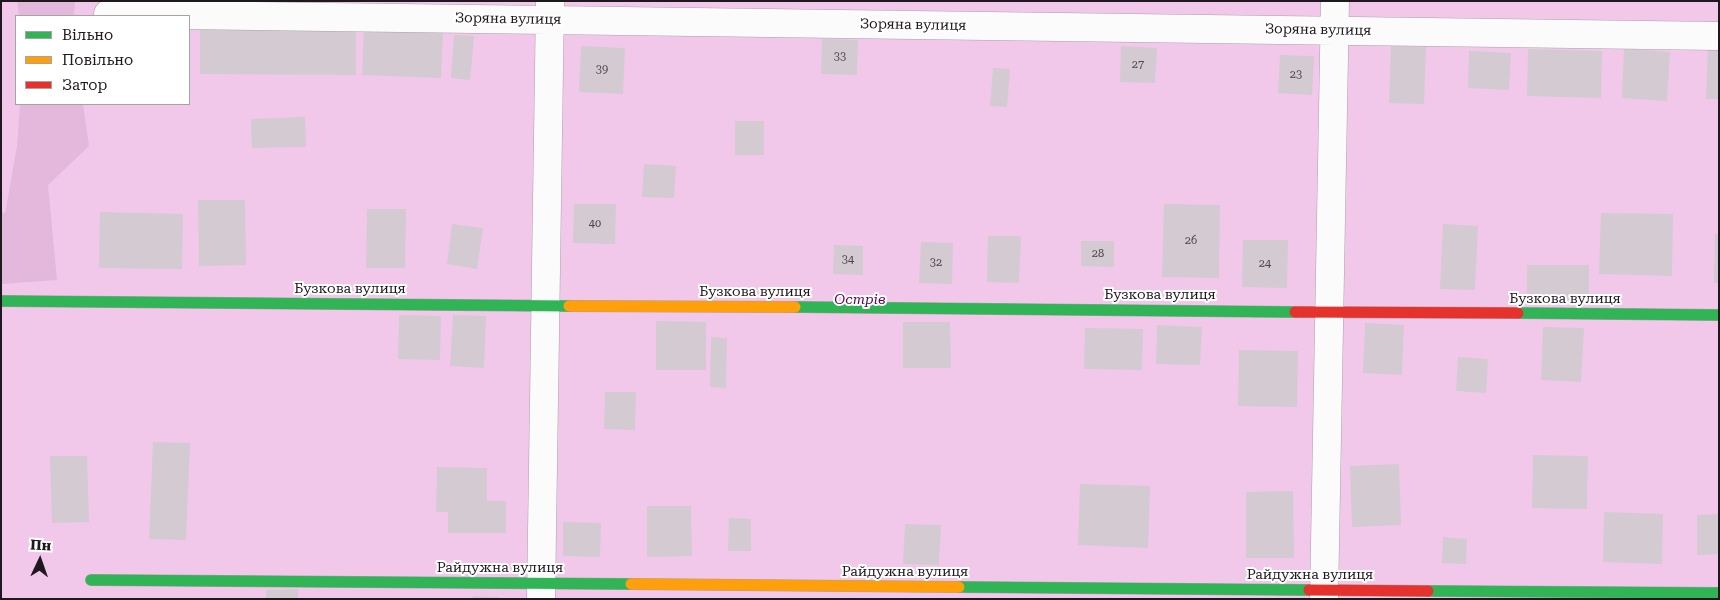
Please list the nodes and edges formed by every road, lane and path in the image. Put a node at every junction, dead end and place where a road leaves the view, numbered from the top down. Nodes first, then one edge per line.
1 (1335, 1) edge
2 (550, 11) edge
3 (108, 14) dead end
4 (1334, 30) junction
5 (1719, 36) edge
6 (1, 301) edge
7 (546, 305) junction
8 (1330, 312) junction
9 (1719, 315) edge
10 (90, 580) dead end
11 (542, 591) edge
12 (1719, 593) edge
13 (1325, 594) edge

1 - 4 street
2 - 3 street, Зоряна вулиця
2 - 4 street, Зоряна вулиця
2 - 7 street
4 - 5 street, Зоряна вулиця
4 - 8 street
6 - 7 street, Бузкова вулиця
7 - 8 street, Бузкова вулиця
7 - 11 street
8 - 9 street, Бузкова вулиця
8 - 13 street
10 - 11 street, Райдужна вулиця
11 - 13 street, Райдужна вулиця
12 - 13 street, Райдужна вулиця

